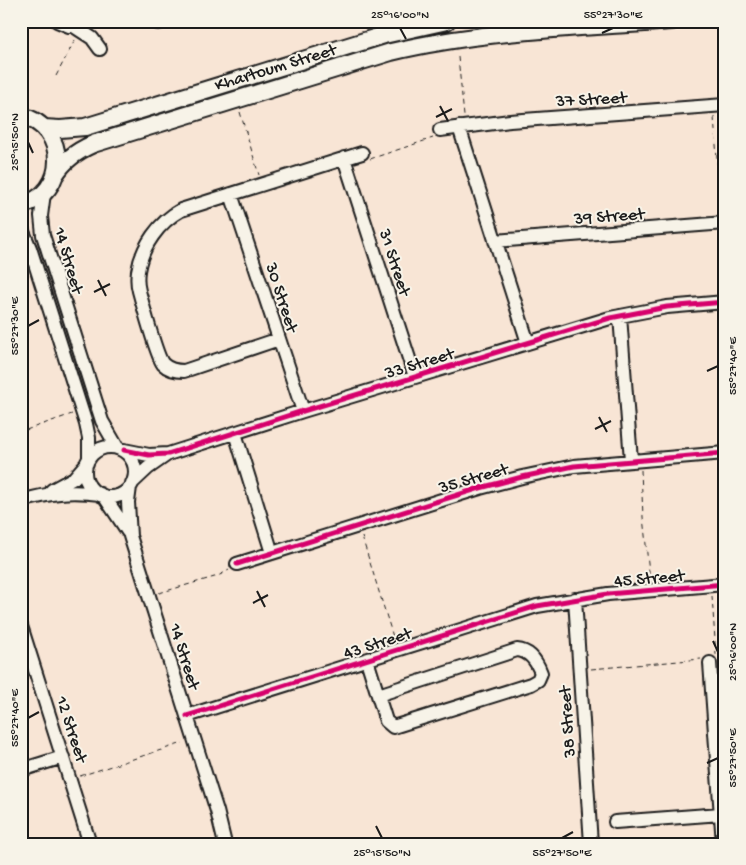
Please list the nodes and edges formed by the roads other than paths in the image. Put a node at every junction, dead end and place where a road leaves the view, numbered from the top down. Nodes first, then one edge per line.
1 (57, 21) edge
2 (152, 21) edge
3 (167, 21) edge
4 (446, 21) edge
5 (672, 21) edge
6 (76, 26) edge
7 (100, 49) dead end
8 (719, 106) edge
9 (23, 115) edge
10 (462, 127) junction
11 (44, 128) junction
12 (439, 134) road end
13 (366, 156) road end
14 (344, 158) junction
15 (55, 175) junction
16 (44, 193) junction
17 (231, 194) junction
18 (21, 205) edge
19 (724, 224) edge
20 (21, 227) edge
21 (495, 241) junction
22 (725, 302) edge
23 (620, 316) junction
24 (279, 339) junction
25 (528, 343) junction
26 (415, 377) junction
27 (303, 411) junction
28 (235, 433) junction
29 (120, 449) junction
30 (725, 453) edge
31 (168, 454) junction
32 (635, 460) junction
33 (88, 461) junction
34 (131, 485) junction
35 (46, 494) junction
36 (102, 495) junction
37 (21, 501) edge
38 (130, 536) junction
39 (272, 553) junction
40 (237, 564) road end
41 (725, 584) edge
42 (575, 599) junction
43 (22, 629) edge
44 (367, 660) junction
45 (713, 661) road end
46 (378, 695) junction
47 (187, 716) junction
48 (719, 716) edge
49 (63, 757) junction
50 (21, 770) edge
51 (721, 814) junction
52 (615, 822) dead end
53 (723, 837) edge
54 (90, 844) edge
55 (225, 844) edge
56 (591, 844) edge

1 - 6 street
2 - 3 street
4 - 11 main road, Khartoum Street
5 - 15 main road, Khartoum Street
6 - 7 street
8 - 10 street, 37 Street
9 - 11 main road
10 - 12 street, 37 Street
10 - 21 street
11 - 15 main road
13 - 14 street
14 - 17 street
14 - 26 street, 31 Street
15 - 16 main road, Khartoum Street
16 - 18 main road
16 - 29 street, 14 Street
17 - 24 street, 30 Street
17 - 24 street
19 - 21 street, 39 Street
20 - 33 street, 14 Street
21 - 25 street
22 - 23 street, 33 Street
23 - 25 street, 33 Street
23 - 32 street
24 - 27 street, 30 Street
25 - 26 street, 33 Street
26 - 27 street, 33 Street
27 - 28 street, 33 Street
28 - 31 street, 33 Street
28 - 39 street
29 - 31 street, 33 Street
29 - 33 street
29 - 34 street
30 - 32 street, 35 Street
31 - 34 street, 33 Street
32 - 39 street, 35 Street
33 - 35 street
33 - 36 street
34 - 36 street
34 - 38 street, 14 Street
35 - 36 street
35 - 37 street
36 - 38 street, 14 Street
38 - 47 street, 14 Street
39 - 40 street, 35 Street
41 - 42 street, 45 Street
42 - 44 street, 43 Street
42 - 56 street, 38 Street
43 - 49 street, 12 Street
44 - 46 street
44 - 47 street, 43 Street
45 - 48 street
46 - 46 street
47 - 55 street, 14 Street
48 - 51 street
49 - 50 street
49 - 54 street, 12 Street
51 - 52 street
51 - 53 street

